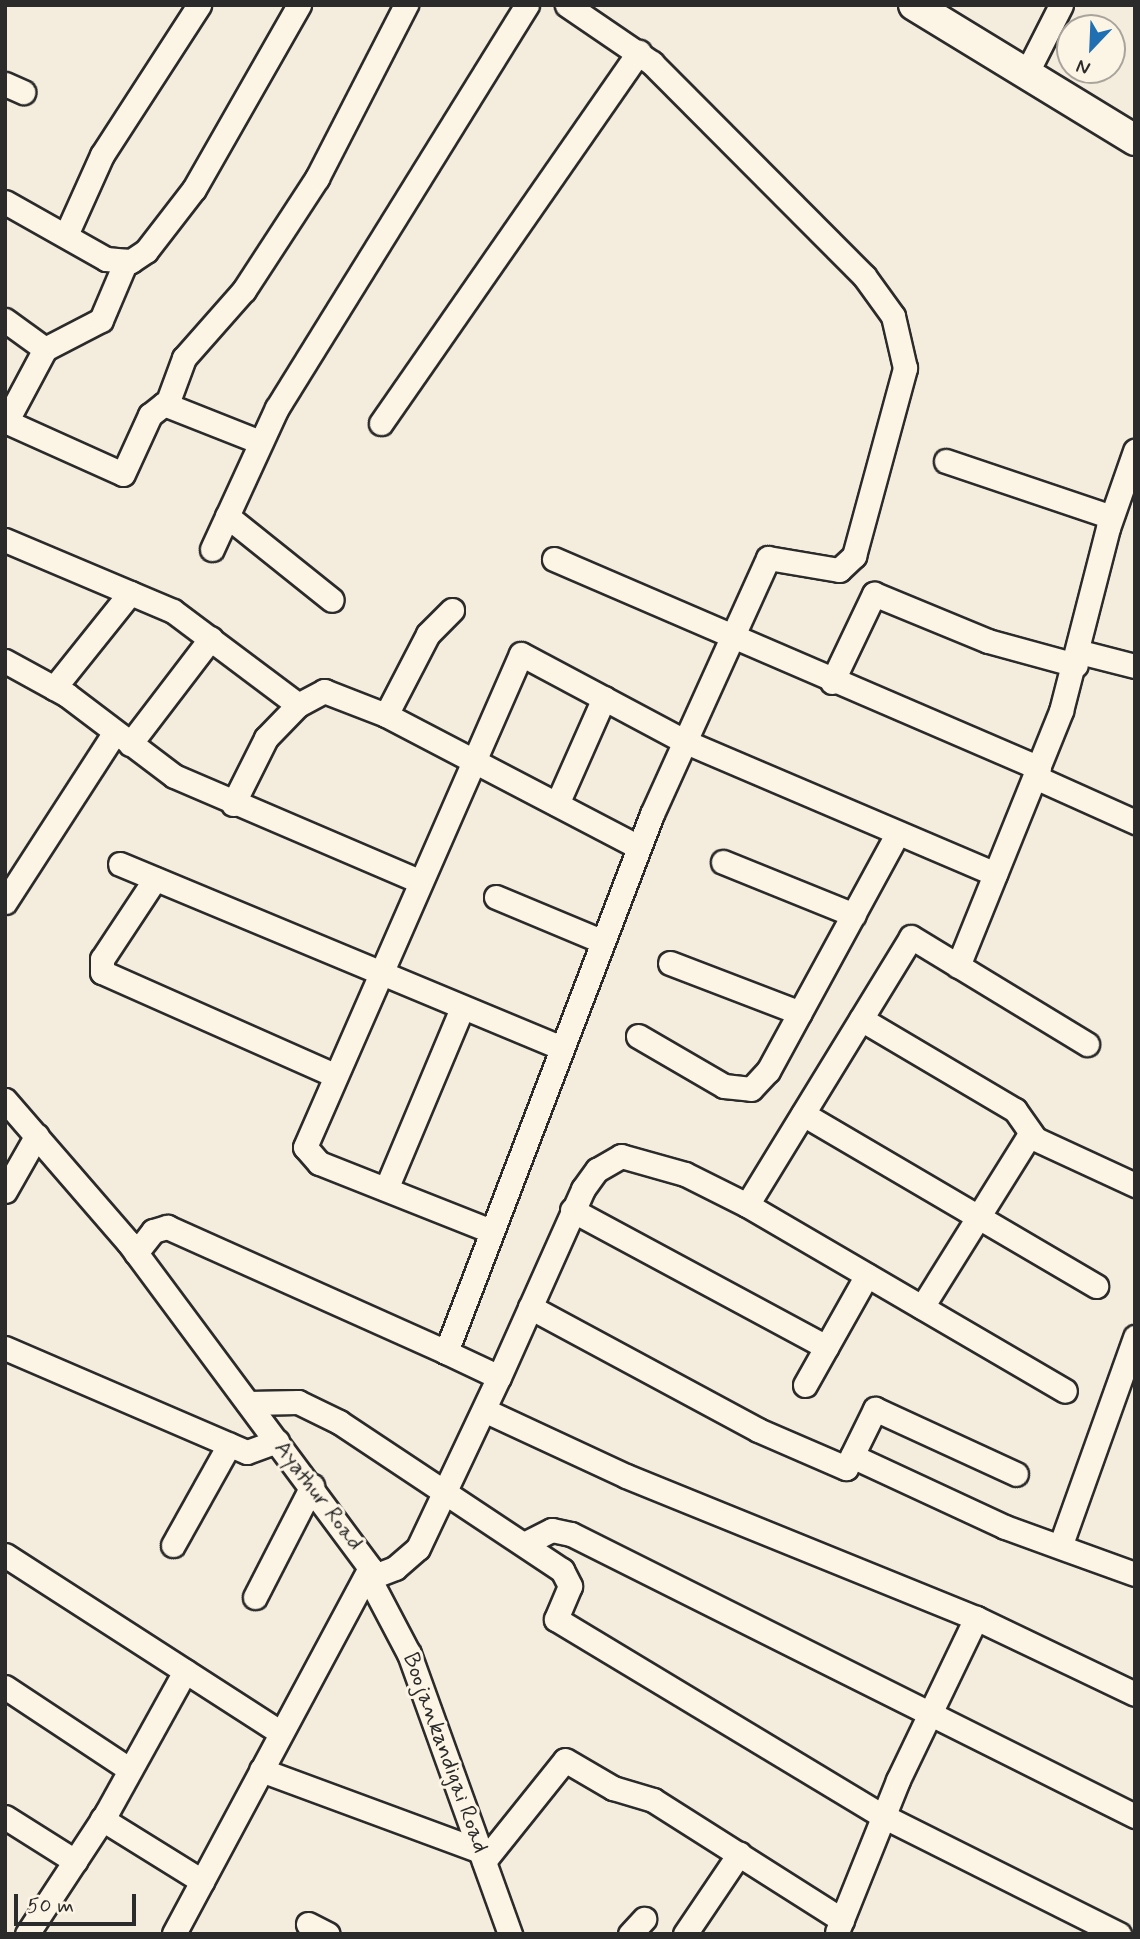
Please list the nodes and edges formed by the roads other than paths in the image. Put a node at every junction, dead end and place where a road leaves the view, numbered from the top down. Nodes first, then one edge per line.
1 (199, 5) edge
2 (299, 5) edge
3 (406, 5) edge
4 (527, 5) edge
5 (567, 5) edge
6 (914, 5) edge
7 (1061, 5) edge
8 (639, 52) junction
9 (1026, 74) junction
10 (1135, 139) edge
11 (5, 202) edge
12 (66, 235) junction
13 (126, 261) junction
14 (5, 320) edge
15 (45, 349) junction
16 (167, 404) junction
17 (6, 421) edge
18 (381, 423) dead end
19 (260, 442) junction
20 (1135, 450) edge
21 (946, 461) dead end
22 (227, 516) junction
23 (1111, 517) junction
24 (5, 540) edge
25 (212, 549) dead end
26 (554, 559) dead end
27 (130, 593) junction
28 (332, 600) dead end
29 (452, 610) dead end
30 (211, 638) junction
31 (732, 640) junction
32 (1078, 659) junction
33 (5, 661) edge
34 (1135, 666) edge
35 (832, 682) junction
36 (54, 688) junction
37 (604, 698) junction
38 (298, 705) junction
39 (386, 715) junction
40 (122, 738) junction
41 (686, 742) junction
42 (473, 760) junction
43 (1037, 773) junction
44 (233, 804) junction
45 (557, 804) junction
46 (1135, 822) edge
47 (898, 833) junction
48 (639, 846) junction
49 (723, 862) dead end
50 (120, 864) dead end
51 (995, 874) junction
52 (155, 879) junction
53 (417, 880) junction
54 (496, 897) dead end
55 (5, 902) edge
56 (854, 915) junction
57 (601, 941) junction
58 (670, 964) dead end
59 (958, 965) junction
60 (377, 974) junction
61 (462, 1008) junction
62 (800, 1013) junction
63 (861, 1019) junction
64 (638, 1035) dead end
65 (1087, 1044) dead end
66 (560, 1047) junction
67 (334, 1075) junction
68 (5, 1100) edge
69 (803, 1114) junction
70 (37, 1135) junction
71 (1033, 1136) junction
72 (1135, 1185) edge
73 (386, 1189) junction
74 (5, 1191) edge
75 (747, 1205) junction
76 (572, 1210) junction
77 (978, 1216) junction
78 (491, 1231) junction
79 (136, 1253) junction
80 (867, 1275) junction
81 (1096, 1286) dead end
82 (530, 1307) junction
83 (922, 1307) junction
84 (1135, 1337) edge
85 (826, 1347) junction
86 (5, 1348) edge
87 (446, 1352) junction
88 (499, 1377) junction
89 (805, 1385) dead end
90 (1065, 1391) dead end
91 (248, 1403) junction
92 (484, 1410) junction
93 (277, 1441) junction
94 (229, 1446) junction
95 (852, 1456) junction
96 (1016, 1475) dead end
97 (312, 1486) junction
98 (447, 1494) junction
99 (524, 1544) junction
100 (1061, 1544) junction
101 (173, 1545) dead end
102 (5, 1555) edge
103 (1135, 1574) edge
104 (369, 1578) junction
105 (255, 1597) dead end
106 (975, 1618) junction
107 (185, 1671) junction
108 (5, 1687) edge
109 (1135, 1694) edge
110 (929, 1714) junction
111 (280, 1732) junction
112 (129, 1769) junction
113 (261, 1770) junction
114 (883, 1816) junction
115 (1135, 1816) edge
116 (5, 1817) edge
117 (102, 1819) junction
118 (738, 1854) junction
119 (482, 1856) junction
120 (75, 1861) junction
121 (202, 1881) junction
122 (839, 1927) edge
123 (175, 1933) edge
124 (27, 1934) edge
125 (510, 1934) edge
126 (685, 1934) edge
127 (1119, 1934) edge

1 - 12 street
2 - 13 street
3 - 16 street
4 - 19 street
5 - 8 street
6 - 9 main road
7 - 9 street
8 - 18 street
8 - 31 street
9 - 10 main road
11 - 12 street
12 - 13 street
13 - 15 street
14 - 15 street
15 - 17 street
16 - 17 street
16 - 19 street
19 - 22 street
20 - 23 street
21 - 23 street
22 - 25 street
22 - 28 street
23 - 32 street
24 - 27 street
26 - 31 street
27 - 30 street
27 - 36 street
29 - 39 street
30 - 38 street
30 - 40 street
31 - 35 street
31 - 41 street
32 - 34 street
32 - 35 street
32 - 43 street
33 - 36 street
35 - 43 street
36 - 40 street
37 - 41 street
37 - 42 street
37 - 45 street
38 - 39 street
38 - 44 street
39 - 42 street
40 - 44 street
40 - 55 street
41 - 47 street
41 - 48 street
42 - 45 street
42 - 53 street
43 - 46 street
43 - 51 street
44 - 53 street
45 - 48 street
47 - 51 street
47 - 56 street
48 - 57 street
49 - 56 street
50 - 52 street
51 - 59 street
52 - 60 street
52 - 67 street
53 - 60 street
54 - 57 street
56 - 62 street
57 - 66 street
58 - 62 street
59 - 63 street
59 - 65 street
60 - 61 street
60 - 67 street
61 - 66 street
61 - 73 street
62 - 64 street
63 - 69 street
63 - 71 street
66 - 78 street
67 - 73 street
68 - 70 street, Ayathur Road
69 - 75 street
69 - 77 street
70 - 74 street
70 - 79 street, Ayathur Road
71 - 72 street
71 - 77 street
73 - 78 street
75 - 76 street
75 - 80 street
76 - 82 street
76 - 85 street
77 - 81 street
77 - 83 street
78 - 87 street
79 - 87 street
79 - 91 street, Ayathur Road
80 - 83 street
80 - 85 street
82 - 88 street
82 - 95 street
83 - 90 street
84 - 100 street
85 - 89 street
86 - 94 street
87 - 88 street
88 - 92 street
91 - 93 street, Ayathur Road
91 - 98 street
92 - 98 street
92 - 106 street
93 - 94 street
93 - 97 street, Ayathur Road
94 - 101 street
95 - 96 street
95 - 100 street
97 - 104 street, Ayathur Road
97 - 105 street
98 - 99 street
98 - 104 street
99 - 110 street
99 - 114 street
100 - 103 street
102 - 107 street
104 - 111 street, Ayathur Road
104 - 119 street, Boojankandigai Road
106 - 109 street
106 - 110 street
107 - 111 street
107 - 112 street
108 - 112 street
110 - 114 street
110 - 115 street
111 - 113 street, Ayathur Road
112 - 117 street
113 - 119 street
113 - 121 street, Ayathur Road
114 - 122 street
114 - 127 street
116 - 120 street
117 - 120 street
117 - 121 street
118 - 119 street
118 - 122 street
118 - 126 street
119 - 125 street, Boojankandigai Road
120 - 124 street
121 - 123 street, Ayathur Road

